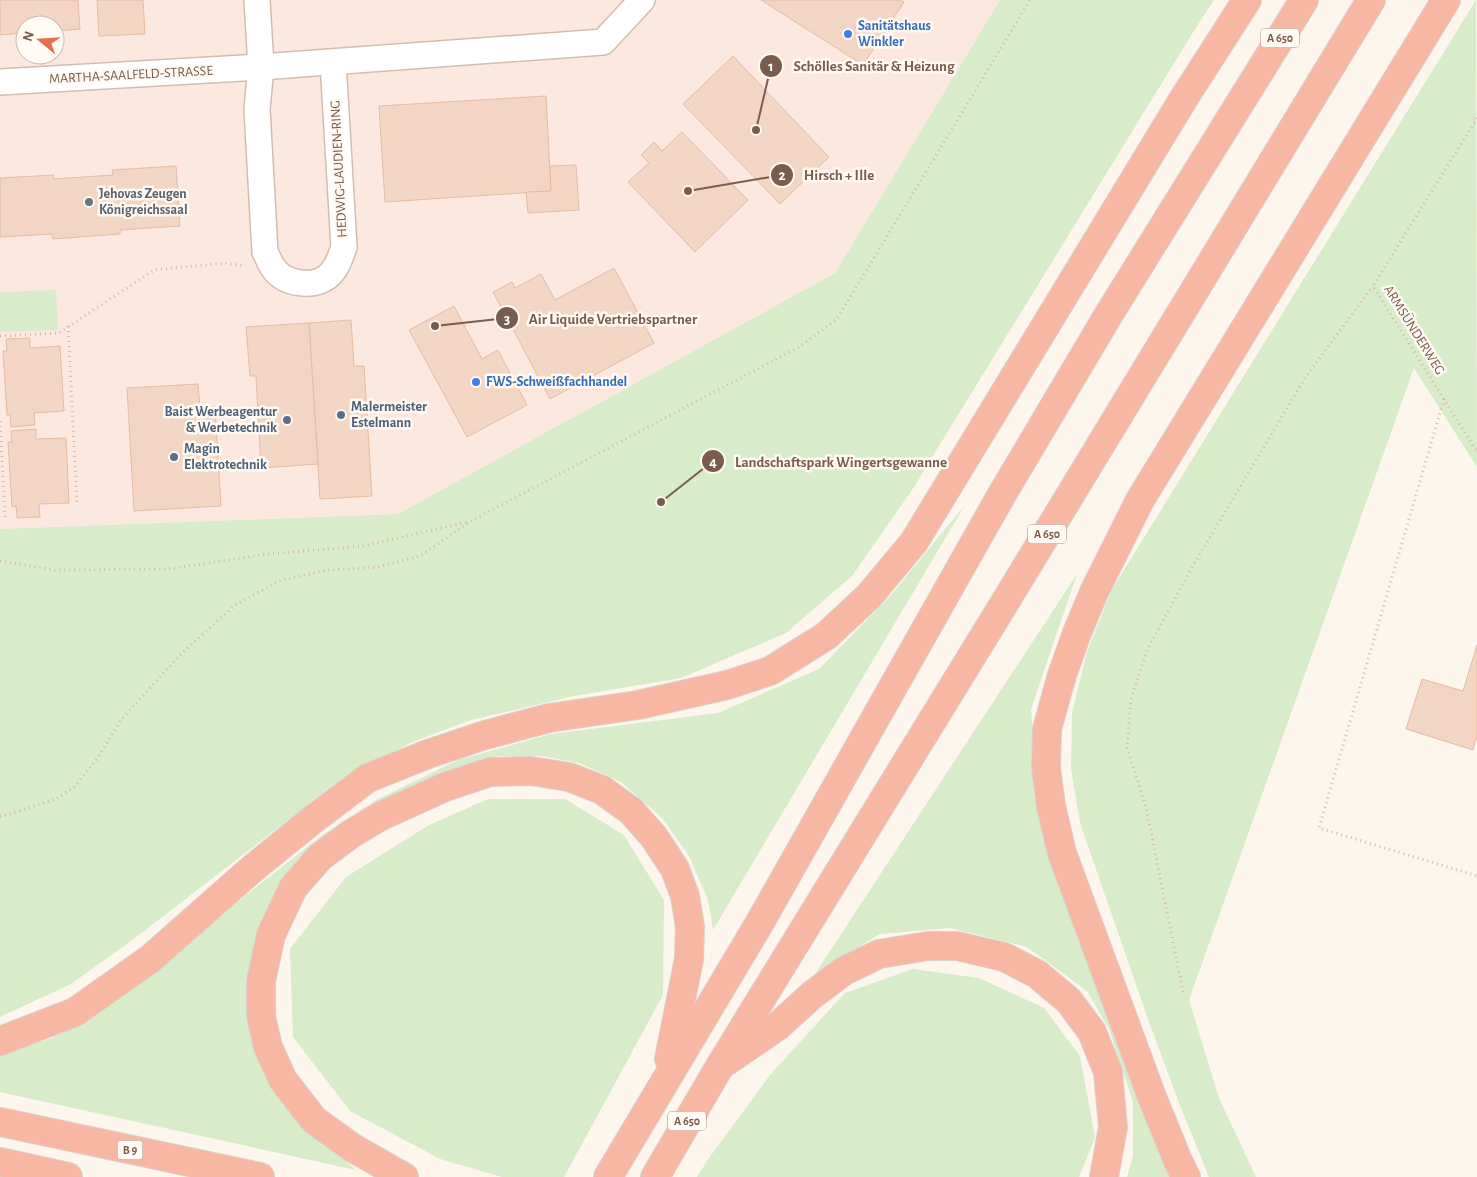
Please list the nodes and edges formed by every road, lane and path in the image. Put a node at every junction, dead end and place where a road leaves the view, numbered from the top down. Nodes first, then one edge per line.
1 (257, 0) edge
2 (642, 0) edge
3 (1030, 0) edge
4 (1247, 0) edge
5 (1304, 0) edge
6 (1371, 0) edge
7 (1446, 0) edge
8 (334, 62) junction
9 (262, 67) junction
10 (0, 82) edge
11 (1477, 118) edge
12 (274, 270) junction
13 (1373, 286) junction
14 (68, 326) junction
15 (0, 336) edge
16 (1444, 399) junction
17 (0, 421) edge
18 (1477, 452) edge
19 (77, 504) dead end
20 (5, 519) dead end
21 (471, 521) junction
22 (0, 561) edge
23 (0, 816) edge
24 (1477, 876) edge
25 (1183, 992) dead end
26 (0, 1041) edge
27 (720, 1066) junction
28 (665, 1080) junction
29 (0, 1122) edge
30 (0, 1162) edge
31 (68, 1177) edge
32 (260, 1177) edge
33 (404, 1177) edge
34 (608, 1177) edge
35 (655, 1177) edge
36 (1104, 1177) edge
37 (1186, 1177) edge

1 - 9 street
2 - 8 street
3 - 21 path
4 - 26 highway
5 - 28 highway, A 650
6 - 27 highway, A 650
7 - 37 highway
8 - 9 street
8 - 12 street, HEDWIG-LAUDIEN-RING
9 - 10 street, MARTHA-SAALFELD-STRASSE
9 - 12 street
11 - 13 path, ARMSÜNDERWEG
12 - 14 path
13 - 16 path, ARMSÜNDERWEG
13 - 25 path
14 - 15 path
14 - 19 path
16 - 18 path, ARMSÜNDERWEG
16 - 24 path
17 - 20 path
21 - 22 path
21 - 23 path
27 - 35 highway, A 650
27 - 36 highway
28 - 33 highway
28 - 34 highway, A 650
29 - 32 highway, B 9
30 - 31 highway

